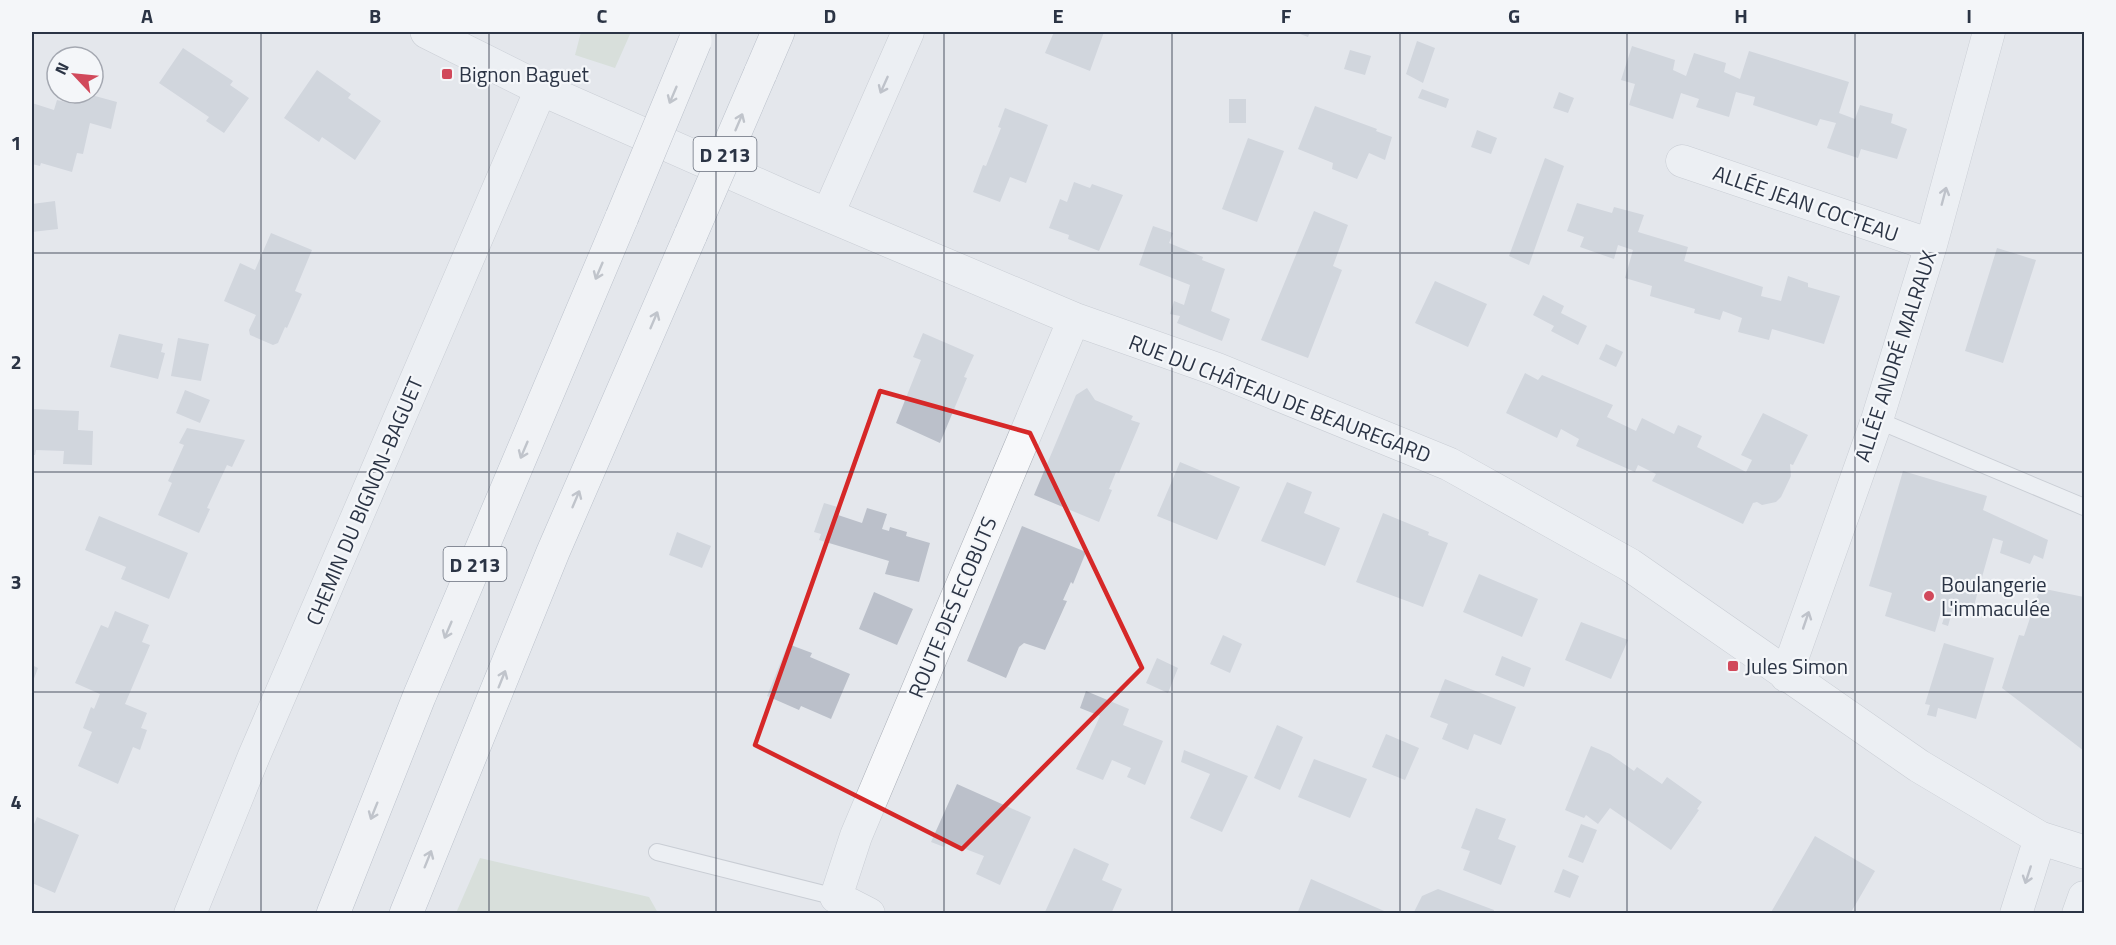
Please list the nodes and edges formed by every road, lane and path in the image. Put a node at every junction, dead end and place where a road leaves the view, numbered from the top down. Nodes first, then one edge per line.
1 (427, 32) edge
2 (778, 32) edge
3 (908, 32) edge
4 (1989, 32) edge
5 (697, 36) edge
6 (541, 89) junction
7 (1682, 161) dead end
8 (828, 214) junction
9 (1931, 245) junction
10 (1074, 319) junction
11 (1877, 420) junction
12 (2085, 507) edge
13 (1786, 676) junction
14 (2040, 838) junction
15 (657, 852) dead end
16 (2085, 852) edge
17 (2085, 897) edge
18 (832, 905) edge
19 (190, 914) edge
20 (333, 914) edge
21 (406, 914) edge
22 (869, 914) edge
23 (2016, 914) edge
24 (2078, 914) edge

1 - 6 street, RUE DU CHÂTEAU DE BEAUREGARD
21 -> 2 highway, D 213, bridge
3 -> 8 street
9 -> 4 street, ALLÉE ANDRÉ MALRAUX
5 -> 20 highway, D 213, bridge
6 - 8 street, RUE DU CHÂTEAU DE BEAUREGARD
6 - 19 street, CHEMIN DU BIGNON-BAGUET
7 - 9 street, ALLÉE JEAN COCTEAU
8 - 10 street, RUE DU CHÂTEAU DE BEAUREGARD
9 - 11 street, ALLÉE ANDRÉ MALRAUX
10 - 13 street, RUE DU CHÂTEAU DE BEAUREGARD
10 - 18 street, ROUTE DES ECOBUTS
11 - 12 lane
13 -> 11 street, ALLÉE ANDRÉ MALRAUX
13 - 14 street, RUE DU CHÂTEAU DE BEAUREGARD
14 - 16 street, RUE DU CHÂTEAU DE BEAUREGARD
14 -> 23 street
15 - 18 lane
17 - 24 street
18 - 22 street

